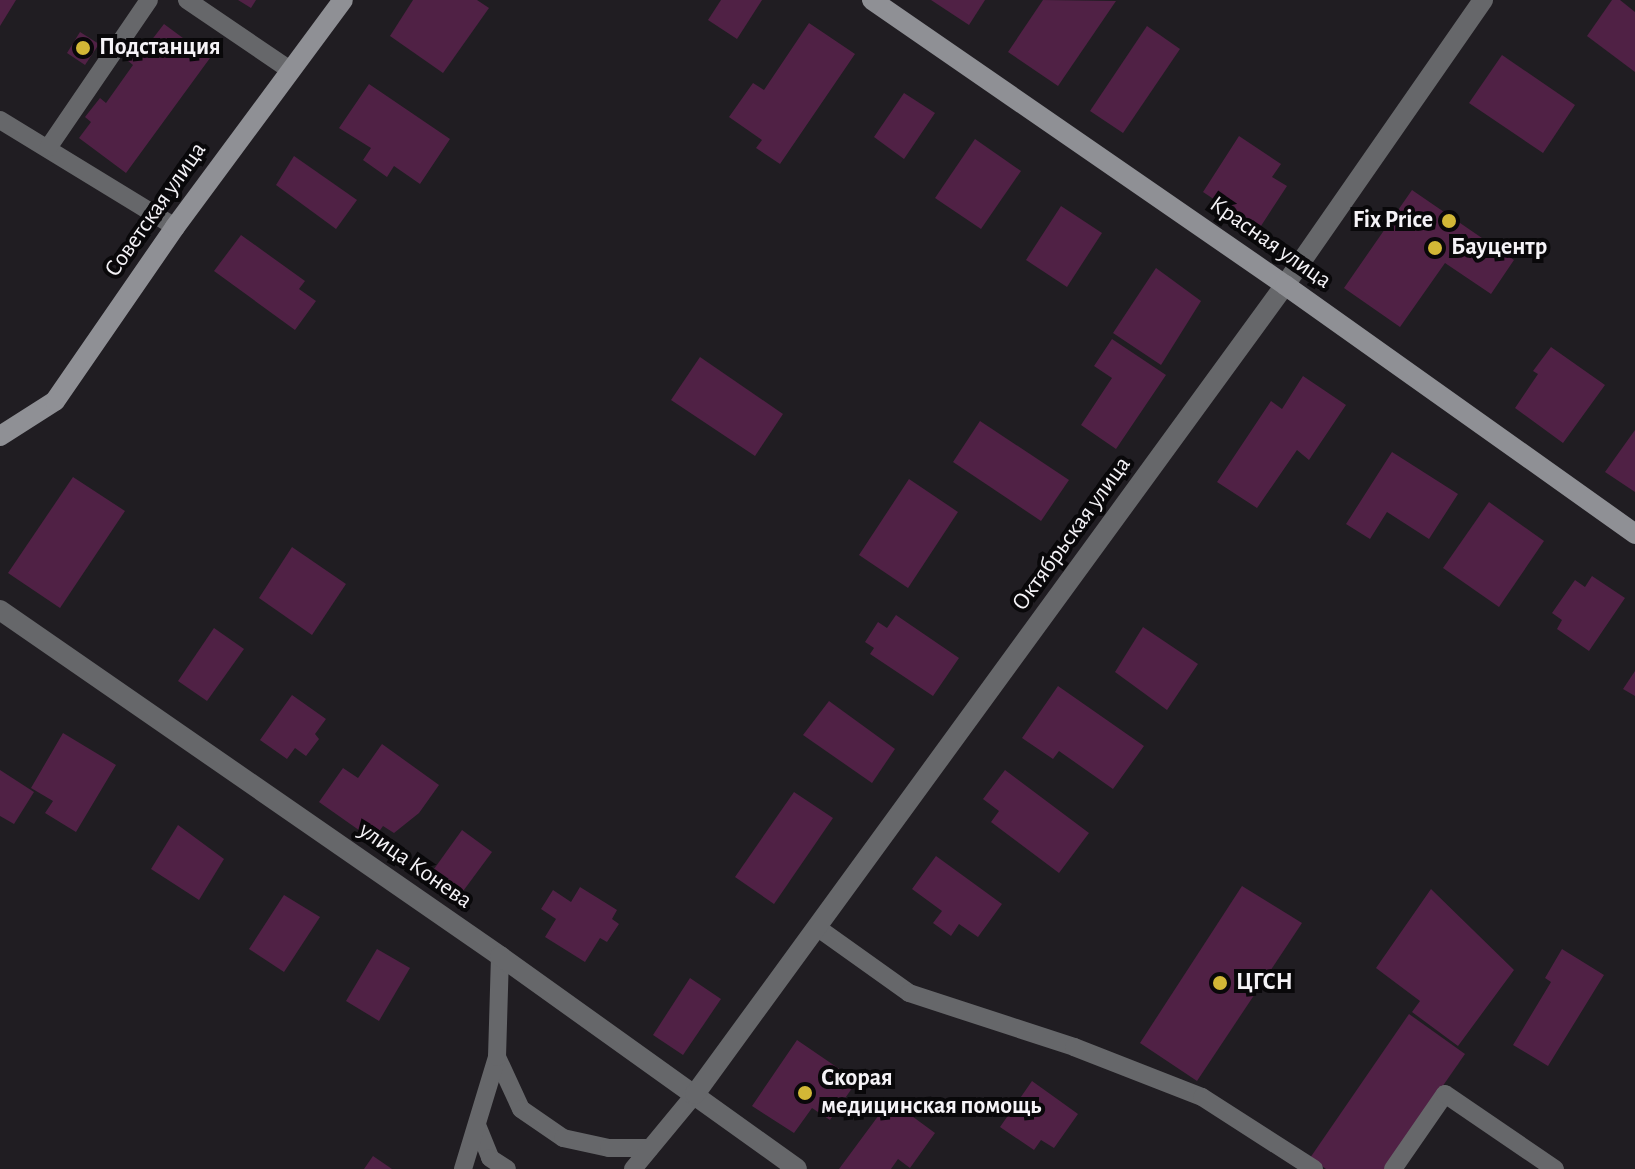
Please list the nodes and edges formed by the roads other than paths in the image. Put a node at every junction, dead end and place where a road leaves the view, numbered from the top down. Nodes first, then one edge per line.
1 (149, 0) edge
2 (187, 0) edge
3 (343, 0) edge
4 (872, 0) edge
5 (1483, 0) edge
6 (290, 70) junction
7 (0, 120) edge
8 (48, 148) junction
9 (175, 227) junction
10 (1285, 285) junction
11 (0, 436) edge
12 (1635, 534) edge
13 (0, 610) edge
14 (818, 928) junction
15 (500, 956) junction
16 (497, 1057) junction
17 (695, 1094) junction
18 (477, 1125) junction
19 (650, 1148) junction
20 (463, 1169) edge
21 (507, 1169) edge
22 (633, 1169) edge
23 (797, 1169) edge
24 (1314, 1169) edge
25 (1393, 1169) edge
26 (1555, 1169) edge

1 - 8 lane
2 - 6 lane
3 - 6 main road, Советская улица
4 - 10 main road, Красная улица
5 - 10 street, Октябрьская улица
6 - 9 main road, Советская улица
7 - 8 lane
8 - 9 lane
9 - 11 main road, Советская улица
10 - 12 main road, Красная улица
10 - 14 street, Октябрьская улица
13 - 15 street, улица Конева
14 - 17 street, Октябрьская улица
14 - 24 lane
15 - 16 lane
15 - 17 street, улица Конева
16 - 18 lane
16 - 19 lane
17 - 19 lane
17 - 23 street, улица Конева
18 - 20 lane
18 - 21 lane
19 - 22 lane
25 - 26 lane

